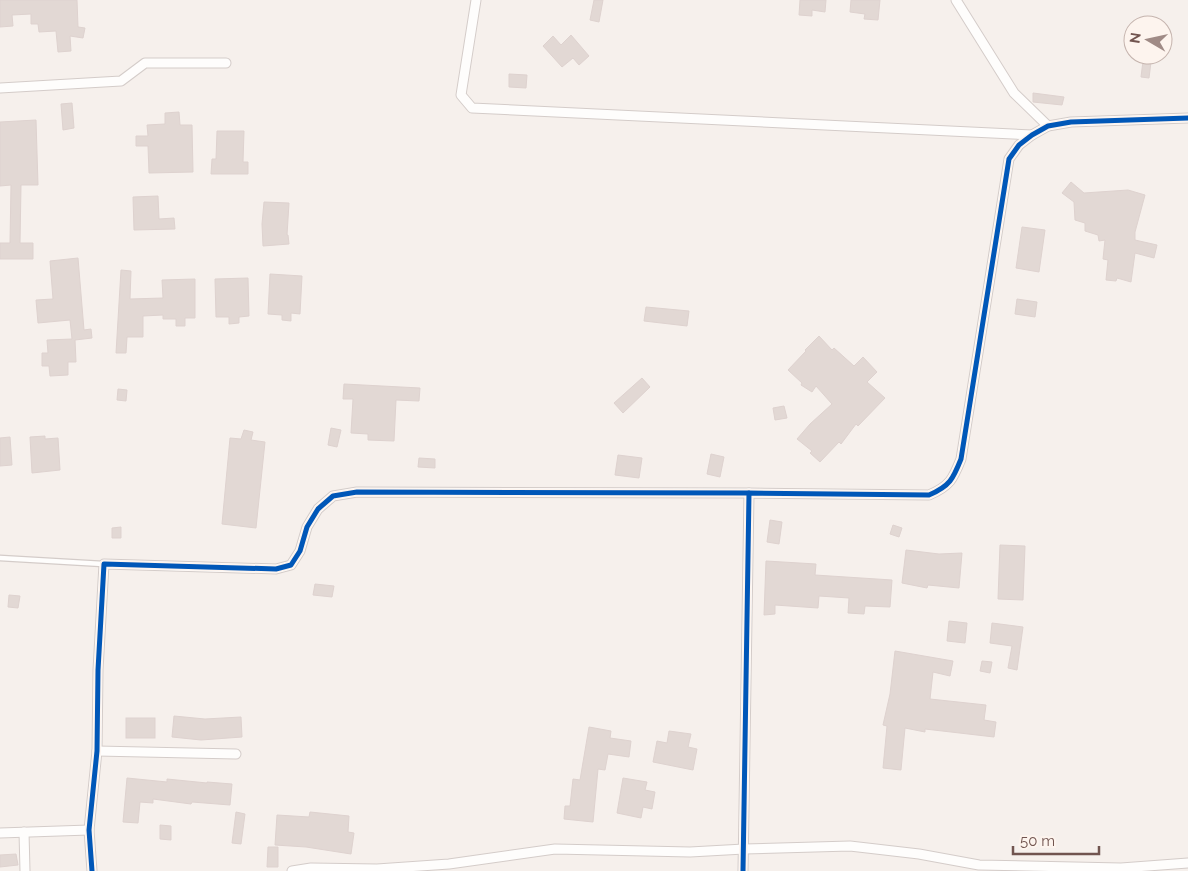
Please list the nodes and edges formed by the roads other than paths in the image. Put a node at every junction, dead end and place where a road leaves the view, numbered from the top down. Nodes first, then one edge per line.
1 (476, 0) edge
2 (956, 0) edge
3 (226, 63) dead end
4 (0, 88) edge
5 (1188, 118) edge
6 (1048, 126) junction
7 (1032, 135) junction
8 (749, 493) junction
9 (0, 558) edge
10 (104, 564) junction
11 (97, 751) junction
12 (236, 754) dead end
13 (89, 830) junction
14 (24, 832) junction
15 (0, 833) edge
16 (744, 849) junction
17 (1188, 863) edge
18 (25, 871) edge
19 (92, 871) edge
20 (292, 871) edge
21 (744, 871) edge

1 - 7 street
2 - 6 street
3 - 4 street
5 - 6 street
6 - 7 street
7 - 8 street
8 - 10 street
8 - 16 street
9 - 10 lane
10 - 11 street
11 - 12 street
11 - 13 street
13 - 14 street
13 - 19 street
14 - 15 street
14 - 18 street
16 - 17 street
16 - 20 street
16 - 21 street

